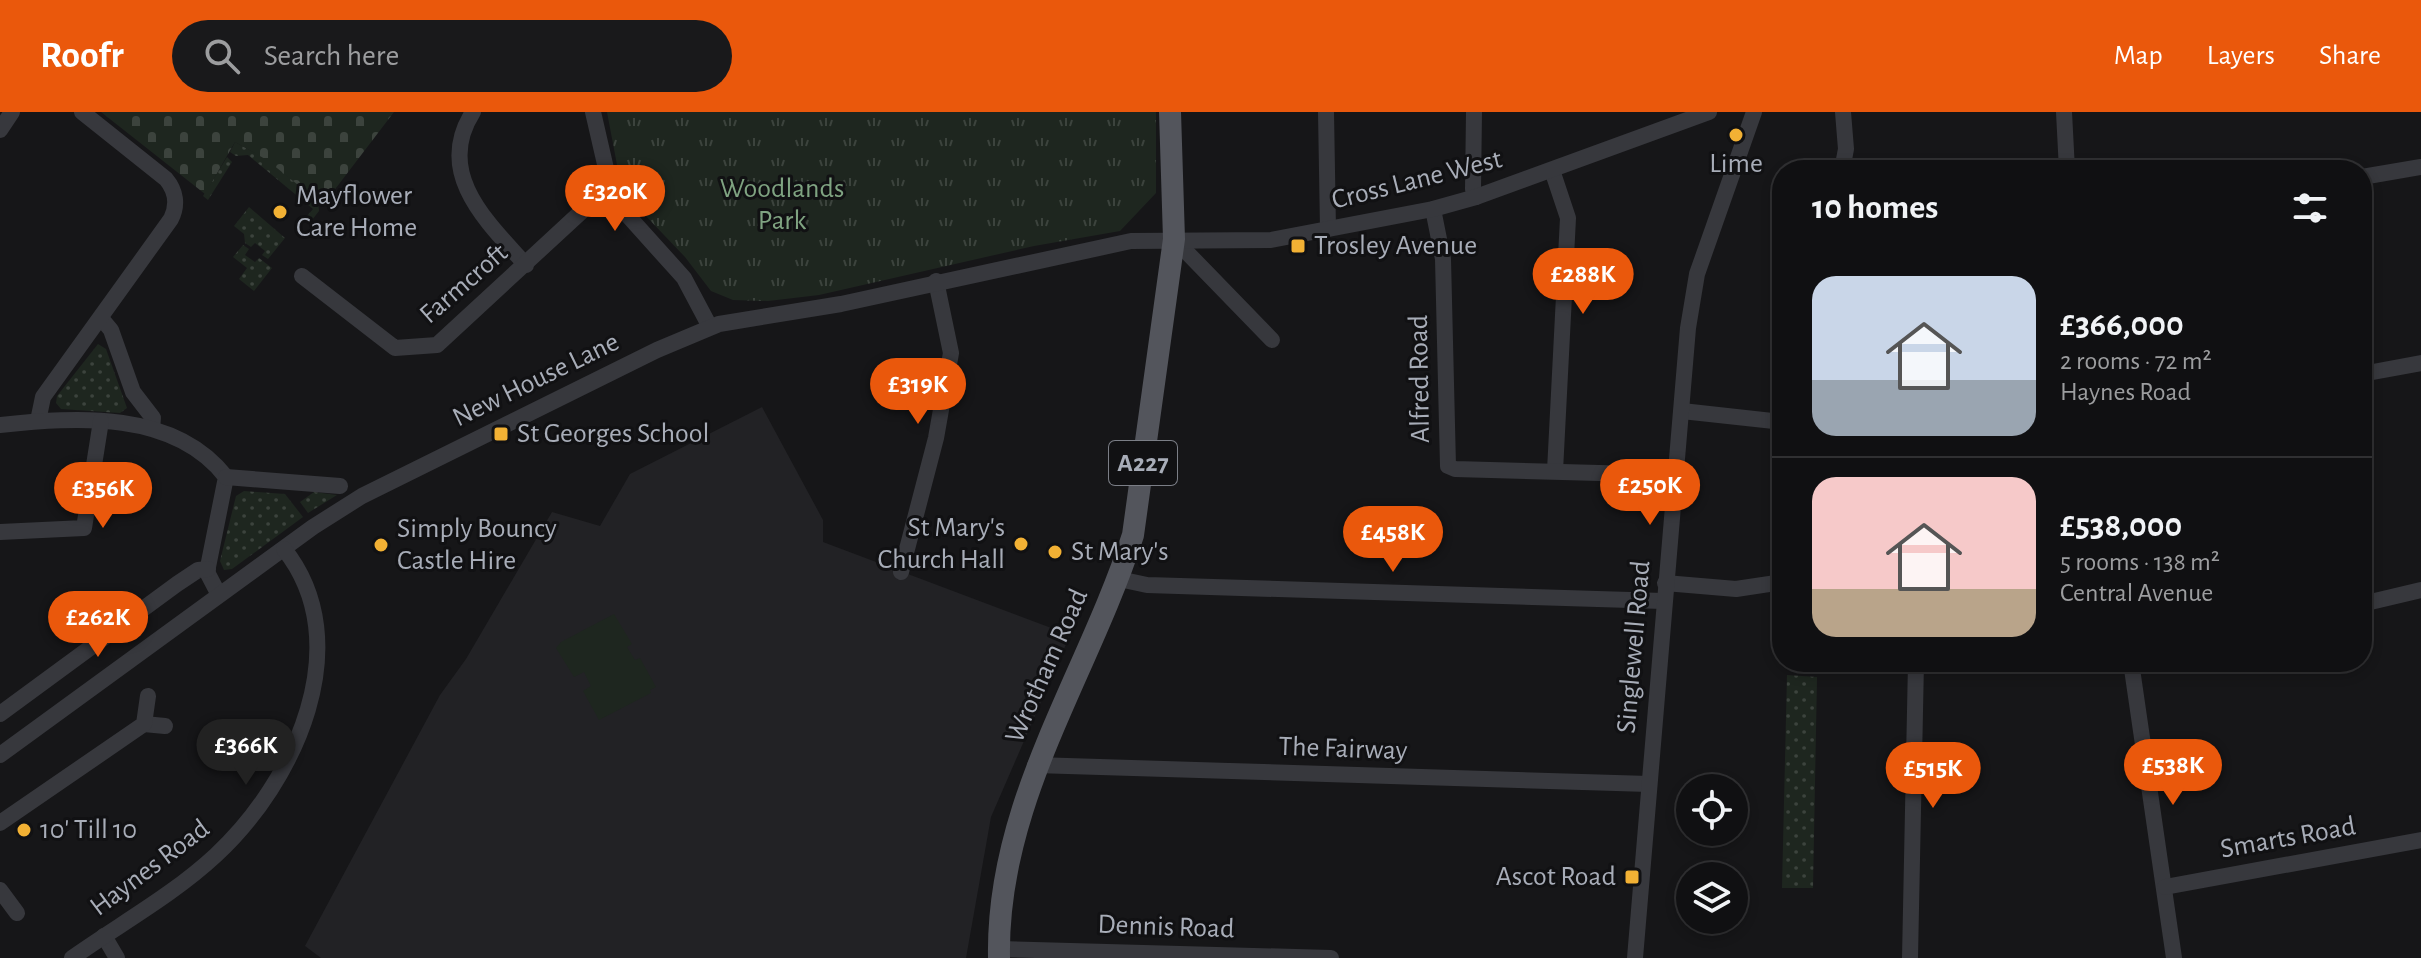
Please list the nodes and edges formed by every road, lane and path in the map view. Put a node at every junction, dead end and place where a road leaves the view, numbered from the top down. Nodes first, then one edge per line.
1 (12, 112) edge
2 (82, 112) edge
3 (473, 112) edge
4 (593, 112) edge
5 (1170, 112) edge
6 (1326, 112) edge
7 (1474, 112) edge
8 (1709, 112) edge
9 (1754, 112) edge
10 (1843, 112) edge
11 (2064, 112) edge
12 (0, 130) edge
13 (1844, 160) edge
14 (2066, 160) edge
15 (2421, 167) edge
16 (1552, 170) junction
17 (2372, 175) edge
18 (607, 188) junction
19 (1476, 197) junction
20 (1433, 209) junction
21 (1328, 229) junction
22 (1174, 239) junction
23 (526, 265) junction
24 (302, 276) dead end
25 (936, 281) junction
26 (101, 318) junction
27 (710, 327) junction
28 (1272, 340) dead end
29 (2421, 363) edge
30 (2372, 372) edge
31 (1682, 411) junction
32 (38, 421) junction
33 (101, 421) junction
34 (1772, 421) edge
35 (0, 425) edge
36 (152, 428) junction
37 (1555, 471) junction
38 (1675, 475) junction
39 (226, 477) junction
40 (340, 486) dead end
41 (0, 532) edge
42 (284, 549) junction
43 (208, 569) junction
44 (901, 572) dead end
45 (1119, 579) junction
46 (1665, 583) junction
47 (1772, 584) edge
48 (2421, 590) edge
49 (219, 595) junction
50 (1663, 601) junction
51 (2372, 602) edge
52 (1916, 672) edge
53 (2133, 672) edge
54 (148, 696) dead end
55 (0, 714) edge
56 (144, 724) junction
57 (165, 726) dead end
58 (211, 734) dead end
59 (290, 752) junction
60 (0, 755) edge
61 (1035, 765) junction
62 (1649, 784) junction
63 (0, 823) edge
64 (2421, 840) edge
65 (2165, 887) junction
66 (0, 890) edge
67 (17, 913) dead end
68 (104, 936) junction
69 (999, 953) edge
70 (72, 958) edge
71 (117, 958) edge
72 (1331, 958) edge
73 (1635, 958) edge
74 (1910, 958) edge
75 (2174, 958) edge

1 - 12 street
2 - 26 street
3 - 23 street
4 - 18 street
5 - 22 main road, Wrotham Road / A227
6 - 21 street
7 - 19 street
8 - 16 street, Cross Lane West
9 - 31 street, Singlewell Road
10 - 13 street
11 - 14 street
15 - 17 street
16 - 19 street, Cross Lane West
16 - 37 street
18 - 23 street, Farmcroft
18 - 27 street
19 - 20 street, Cross Lane West
20 - 21 street, Cross Lane West
20 - 37 street, Alfred Road
21 - 22 street, Cross Lane West
22 - 25 street, New House Lane
22 - 28 street
22 - 45 main road, Wrotham Road / A227
23 - 24 street, Farmcroft
25 - 27 street, New House Lane
25 - 44 street
26 - 32 street
26 - 36 street
27 - 42 street, New House Lane
29 - 30 street
31 - 34 street
31 - 38 street, Singlewell Road
32 - 33 street
32 - 35 street
33 - 36 street
33 - 41 street
36 - 39 street
37 - 38 street, Alfred Road
38 - 46 street, Singlewell Road
39 - 40 street
39 - 43 street
42 - 49 street, New House Lane
42 - 59 street, Haynes Road
43 - 49 street
43 - 55 street
45 - 50 street
45 - 61 main road, Wrotham Road / A227
46 - 47 street
46 - 50 street, Singlewell Road
48 - 51 street
49 - 60 street, New House Lane
50 - 62 street, Singlewell Road
52 - 74 street
53 - 65 street
54 - 56 street
56 - 57 street
56 - 63 street
58 - 59 street
59 - 68 street, Haynes Road
61 - 62 street, The Fairway
61 - 69 main road, Wrotham Road / A227
62 - 73 street, Singlewell Road
64 - 65 street, Smarts Road
65 - 75 street
66 - 67 street
68 - 70 street, Haynes Road
68 - 71 street
69 - 72 street, Dennis Road

